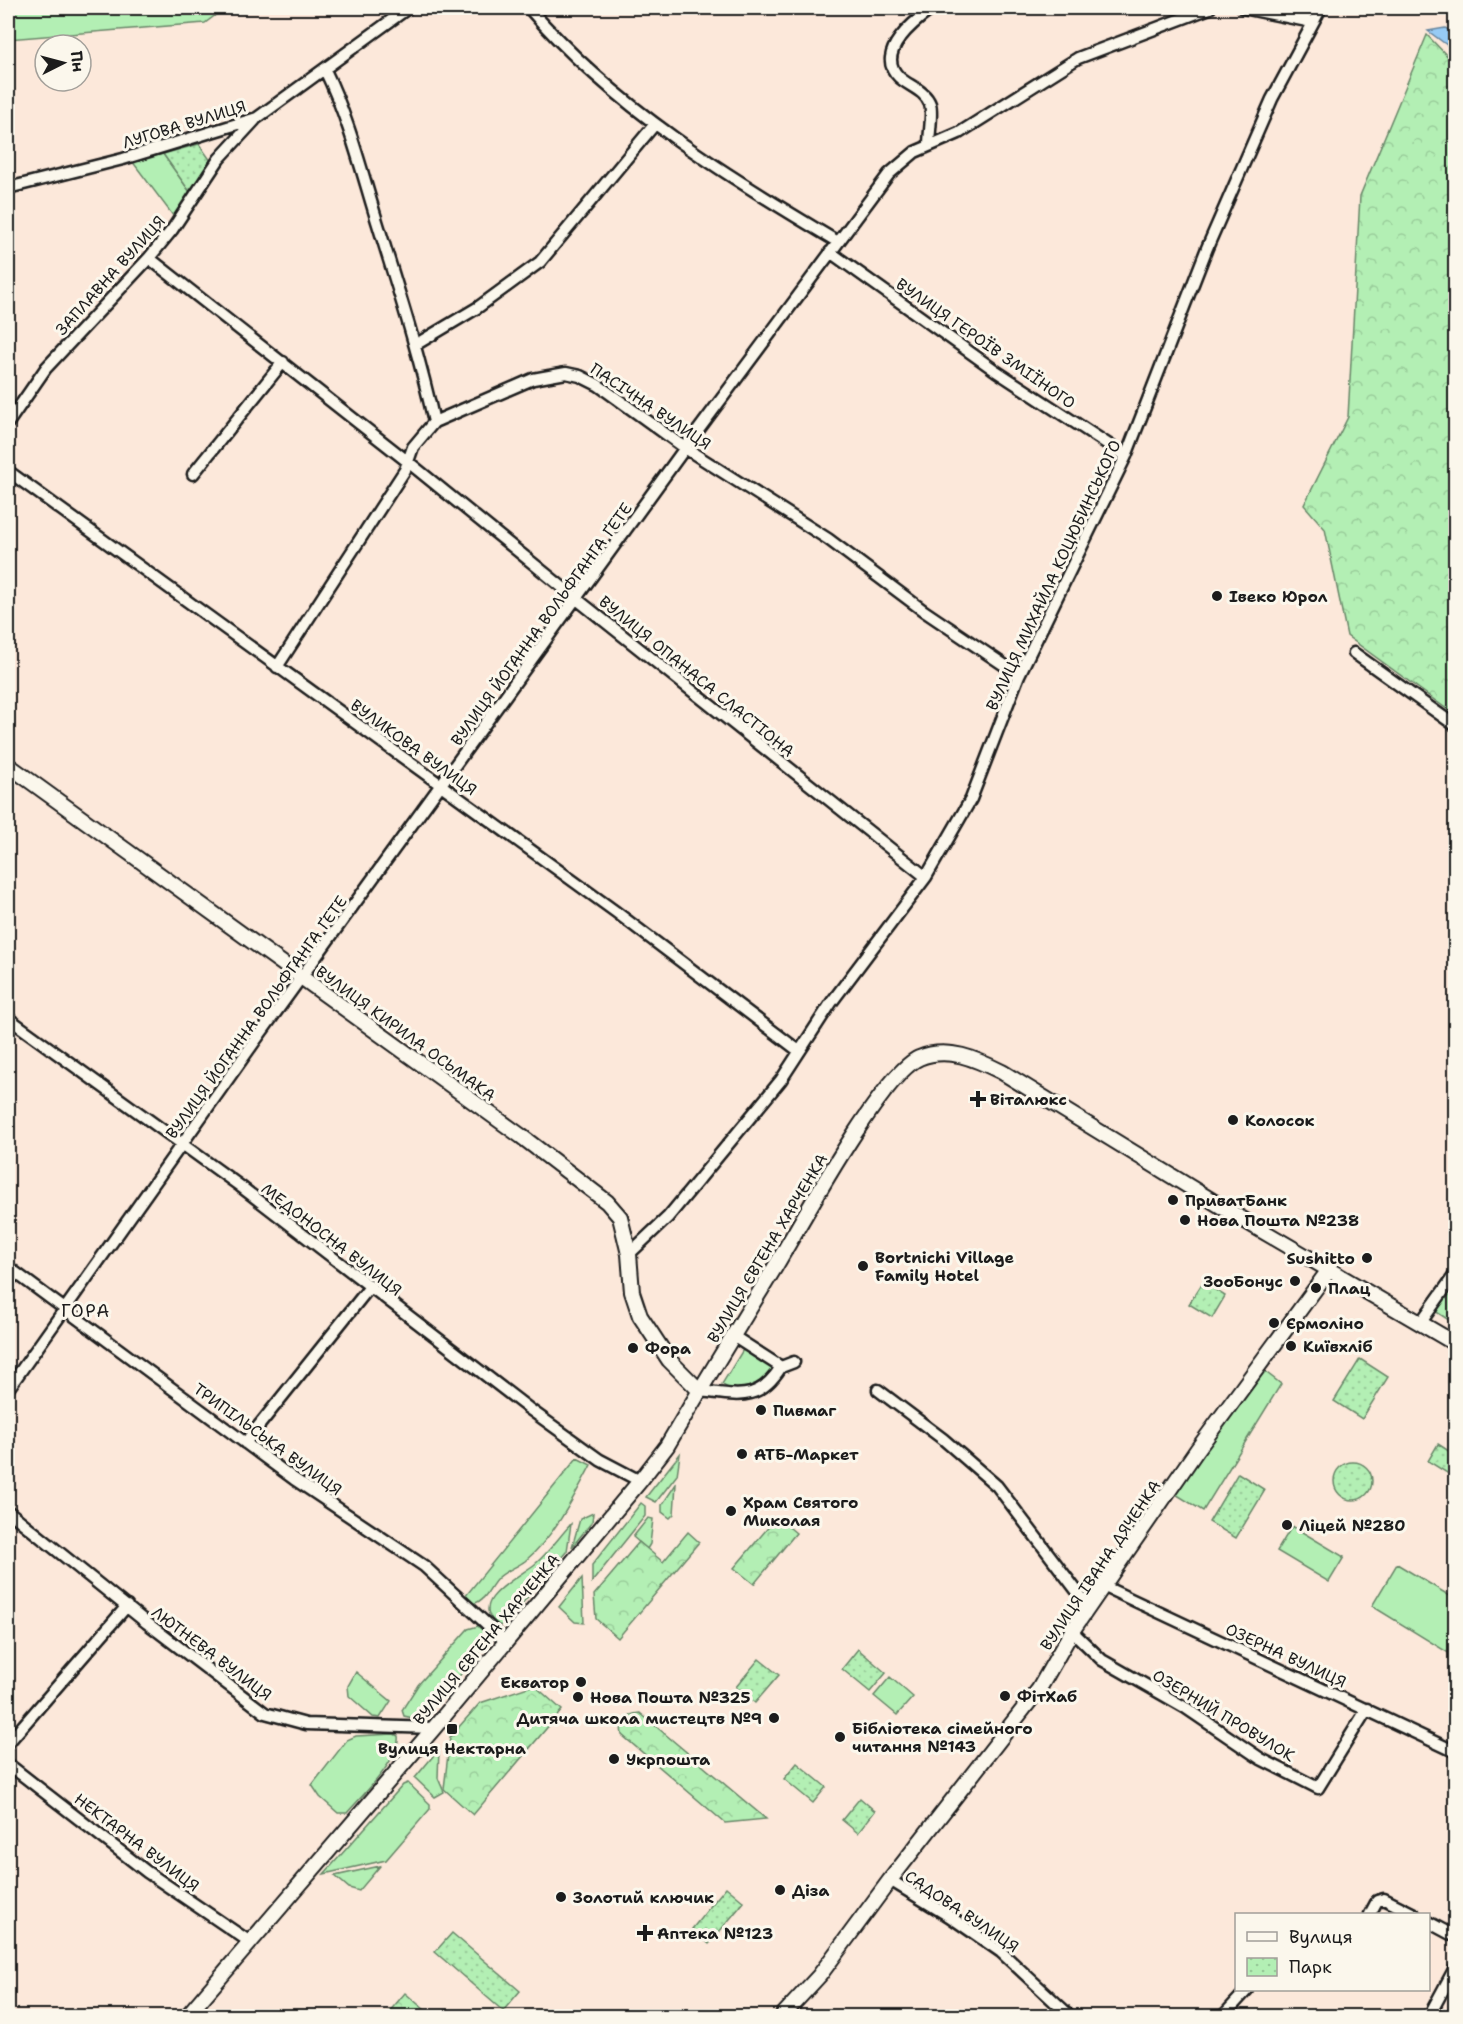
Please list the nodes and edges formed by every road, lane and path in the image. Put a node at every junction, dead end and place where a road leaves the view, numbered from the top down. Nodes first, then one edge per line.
1 (408, 8) edge
2 (529, 8) edge
3 (933, 8) edge
4 (1210, 8) edge
5 (1243, 8) edge
6 (1321, 8) edge
7 (921, 11) edge
8 (1312, 22) junction
9 (325, 70) junction
10 (257, 118) junction
11 (655, 124) junction
12 (930, 145) junction
13 (8, 188) edge
14 (838, 242) junction
15 (830, 252) junction
16 (149, 258) junction
17 (415, 345) junction
18 (283, 362) junction
19 (434, 422) junction
20 (8, 423) edge
21 (685, 448) junction
22 (1126, 456) junction
23 (407, 461) junction
24 (8, 471) edge
25 (193, 474) dead end
26 (578, 600) junction
27 (1354, 653) dead end
28 (277, 667) junction
29 (1020, 675) junction
30 (1455, 726) edge
31 (8, 765) edge
32 (442, 787) junction
33 (926, 877) junction
34 (303, 978) junction
35 (8, 1018) edge
36 (800, 1051) junction
37 (183, 1145) junction
38 (629, 1254) junction
39 (8, 1267) edge
40 (1329, 1270) junction
41 (1455, 1273) edge
42 (369, 1288) junction
43 (65, 1309) junction
44 (1420, 1322) junction
45 (733, 1336) junction
46 (1455, 1344) edge
47 (794, 1362) dead end
48 (781, 1367) junction
49 (8, 1389) edge
50 (878, 1390) dead end
51 (700, 1391) junction
52 (244, 1443) junction
53 (640, 1481) junction
54 (8, 1511) edge
55 (1104, 1586) junction
56 (127, 1606) junction
57 (1089, 1607) junction
58 (1072, 1631) junction
59 (505, 1641) junction
60 (1367, 1709) junction
61 (434, 1728) junction
62 (8, 1743) edge
63 (1455, 1752) edge
64 (8, 1764) edge
65 (890, 1880) junction
66 (1371, 1913) edge
67 (1412, 1913) edge
68 (1430, 1923) edge
69 (1455, 1936) edge
70 (250, 1942) junction
71 (1455, 1966) edge
72 (1245, 1991) edge
73 (187, 2016) edge
74 (782, 2016) edge
75 (1070, 2016) edge
76 (1223, 2016) edge
77 (1429, 2016) edge

1 - 9 street, ЛУГОВА ВУЛИЦЯ
2 - 11 street
3 - 7 street
4 - 12 street, ВУЛИЦЯ ЙОГАННА ВОЛЬФГАНГА ҐЕТЕ
5 - 8 street
6 - 8 street, ВУЛИЦЯ МИХАЙЛА КОЦЮБИНСЬКОГО
7 - 12 street
8 - 22 street, ВУЛИЦЯ МИХАЙЛА КОЦЮБИНСЬКОГО
9 - 10 street, ЛУГОВА ВУЛИЦЯ
9 - 17 street
10 - 13 street, ЛУГОВА ВУЛИЦЯ
10 - 16 street, ЗАПЛАВНА ВУЛИЦЯ
11 - 14 street
11 - 17 street
12 - 14 street, ВУЛИЦЯ ЙОГАННА ВОЛЬФГАНГА ҐЕТЕ
14 - 15 street, ВУЛИЦЯ ЙОГАННА ВОЛЬФГАНГА ҐЕТЕ
15 - 21 street, ВУЛИЦЯ ЙОГАННА ВОЛЬФГАНГА ҐЕТЕ
15 - 22 street, ВУЛИЦЯ ГЕРОЇВ ЗМІЇНОГО
16 - 18 street, ВУЛИЦЯ ОПАНАСА СЛАСТІОНА
16 - 20 street, ЗАПЛАВНА ВУЛИЦЯ
17 - 19 street
18 - 23 street, ВУЛИЦЯ ОПАНАСА СЛАСТІОНА
18 - 25 street
19 - 21 street, ПАСІЧНА ВУЛИЦЯ
19 - 23 street
21 - 26 street, ВУЛИЦЯ ЙОГАННА ВОЛЬФГАНГА ҐЕТЕ
21 - 29 street, ПАСІЧНА ВУЛИЦЯ
22 - 29 street, ВУЛИЦЯ МИХАЙЛА КОЦЮБИНСЬКОГО
23 - 26 street, ВУЛИЦЯ ОПАНАСА СЛАСТІОНА
23 - 28 street
24 - 28 street, ВУЛИКОВА ВУЛИЦЯ
26 - 32 street, ВУЛИЦЯ ЙОГАННА ВОЛЬФГАНГА ҐЕТЕ
26 - 33 street, ВУЛИЦЯ ОПАНАСА СЛАСТІОНА
27 - 30 street
28 - 32 street, ВУЛИКОВА ВУЛИЦЯ
29 - 33 street, ВУЛИЦЯ МИХАЙЛА КОЦЮБИНСЬКОГО
31 - 34 street, ВУЛИЦЯ КИРИЛА ОСЬМАКА
32 - 34 street, ВУЛИЦЯ ЙОГАННА ВОЛЬФГАНГА ҐЕТЕ
32 - 36 street, ВУЛИКОВА ВУЛИЦЯ
33 - 36 street, ВУЛИЦЯ МИХАЙЛА КОЦЮБИНСЬКОГО
34 - 37 street, ВУЛИЦЯ ЙОГАННА ВОЛЬФГАНГА ҐЕТЕ
34 - 38 street, ВУЛИЦЯ КИРИЛА ОСЬМАКА
35 - 37 street, МЕДОНОСНА ВУЛИЦЯ
36 - 38 street, ВУЛИЦЯ МИХАЙЛА КОЦЮБИНСЬКОГО
37 - 42 street, МЕДОНОСНА ВУЛИЦЯ
37 - 43 street, ВУЛИЦЯ ЙОГАННА ВОЛЬФГАНГА ҐЕТЕ
38 - 51 street, ВУЛИЦЯ КИРИЛА ОСЬМАКА
39 - 43 street, ТРИПІЛЬСЬКА ВУЛИЦЯ
40 - 44 street, ВУЛИЦЯ ЄВГЕНА ХАРЧЕНКА
40 - 45 street, ВУЛИЦЯ ЄВГЕНА ХАРЧЕНКА
40 - 55 street, ВУЛИЦЯ ІВАНА ДЯЧЕНКА
41 - 44 street
42 - 52 street
42 - 53 street, МЕДОНОСНА ВУЛИЦЯ
43 - 49 street, ВУЛИЦЯ ЙОГАННА ВОЛЬФГАНГА ҐЕТЕ
43 - 52 street, ТРИПІЛЬСЬКА ВУЛИЦЯ
44 - 46 street, ВУЛИЦЯ ЄВГЕНА ХАРЧЕНКА
45 - 48 street
45 - 51 street, ВУЛИЦЯ ЄВГЕНА ХАРЧЕНКА
47 - 48 street
48 - 51 street
50 - 57 street
51 - 53 street, ВУЛИЦЯ ЄВГЕНА ХАРЧЕНКА
52 - 59 street, ТРИПІЛЬСЬКА ВУЛИЦЯ
53 - 59 street, ВУЛИЦЯ ЄВГЕНА ХАРЧЕНКА
54 - 56 street, ЛЮТНЕВА ВУЛИЦЯ
55 - 57 street, ВУЛИЦЯ ІВАНА ДЯЧЕНКА
55 - 60 street, ОЗЕРНА ВУЛИЦЯ
56 - 61 street, ЛЮТНЕВА ВУЛИЦЯ
56 - 62 street
57 - 58 street, ВУЛИЦЯ ІВАНА ДЯЧЕНКА
58 - 60 street, ОЗЕРНИЙ ПРОВУЛОК
58 - 65 street, ВУЛИЦЯ ІВАНА ДЯЧЕНКА
59 - 61 street, ВУЛИЦЯ ЄВГЕНА ХАРЧЕНКА
60 - 63 street, ОЗЕРНА ВУЛИЦЯ
61 - 70 street, ВУЛИЦЯ ЄВГЕНА ХАРЧЕНКА
64 - 70 street, НЕКТАРНА ВУЛИЦЯ
65 - 74 street, ВУЛИЦЯ ІВАНА ДЯЧЕНКА
65 - 75 street, САДОВА ВУЛИЦЯ
66 - 67 street
68 - 69 street
70 - 73 street, ВУЛИЦЯ ЄВГЕНА ХАРЧЕНКА
71 - 77 street
72 - 76 street

